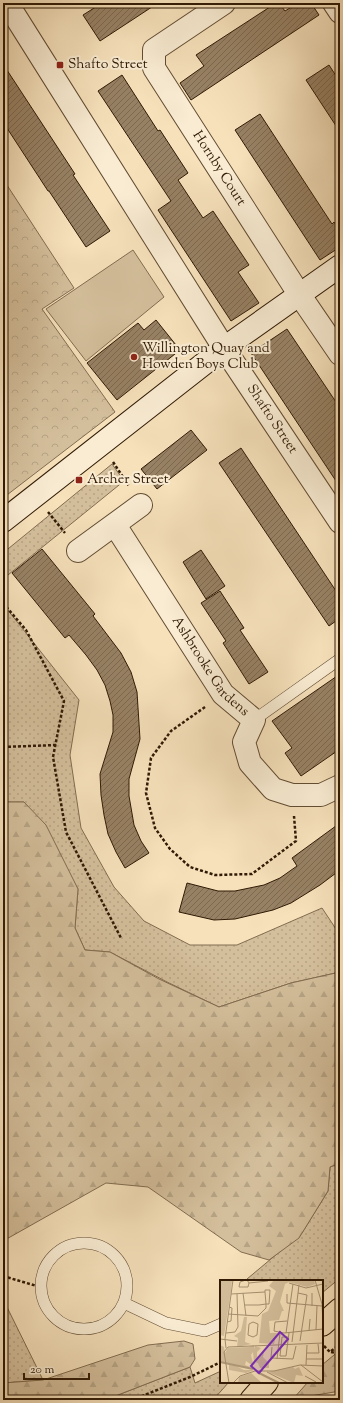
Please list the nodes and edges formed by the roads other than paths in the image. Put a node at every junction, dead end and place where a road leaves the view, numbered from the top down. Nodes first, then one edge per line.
1 (224, 3) edge
2 (334, 3) edge
3 (13, 10) edge
4 (340, 12) edge
5 (340, 266) edge
6 (299, 294) junction
7 (224, 348) junction
8 (340, 354) edge
9 (141, 505) road end
10 (3, 522) edge
11 (340, 522) edge
12 (115, 525) junction
13 (78, 550) road end
14 (340, 659) edge
15 (254, 720) junction
16 (340, 786) edge
17 (124, 1303) junction
18 (340, 1309) edge
19 (220, 1324) edge
20 (323, 1324) edge
21 (266, 1383) edge
22 (251, 1400) edge

1 - 6 street, Hornby Court
2 - 4 street
3 - 7 street, Shafto Street
5 - 6 street
6 - 7 street
6 - 8 street, Hornby Court
7 - 10 street
7 - 11 street, Shafto Street
9 - 12 street
12 - 13 street
12 - 15 street, Ashbrooke Gardens
14 - 15 lane
15 - 16 street, Ashbrooke Gardens
17 - 17 lane
17 - 19 lane
18 - 20 main road
21 - 22 main road

